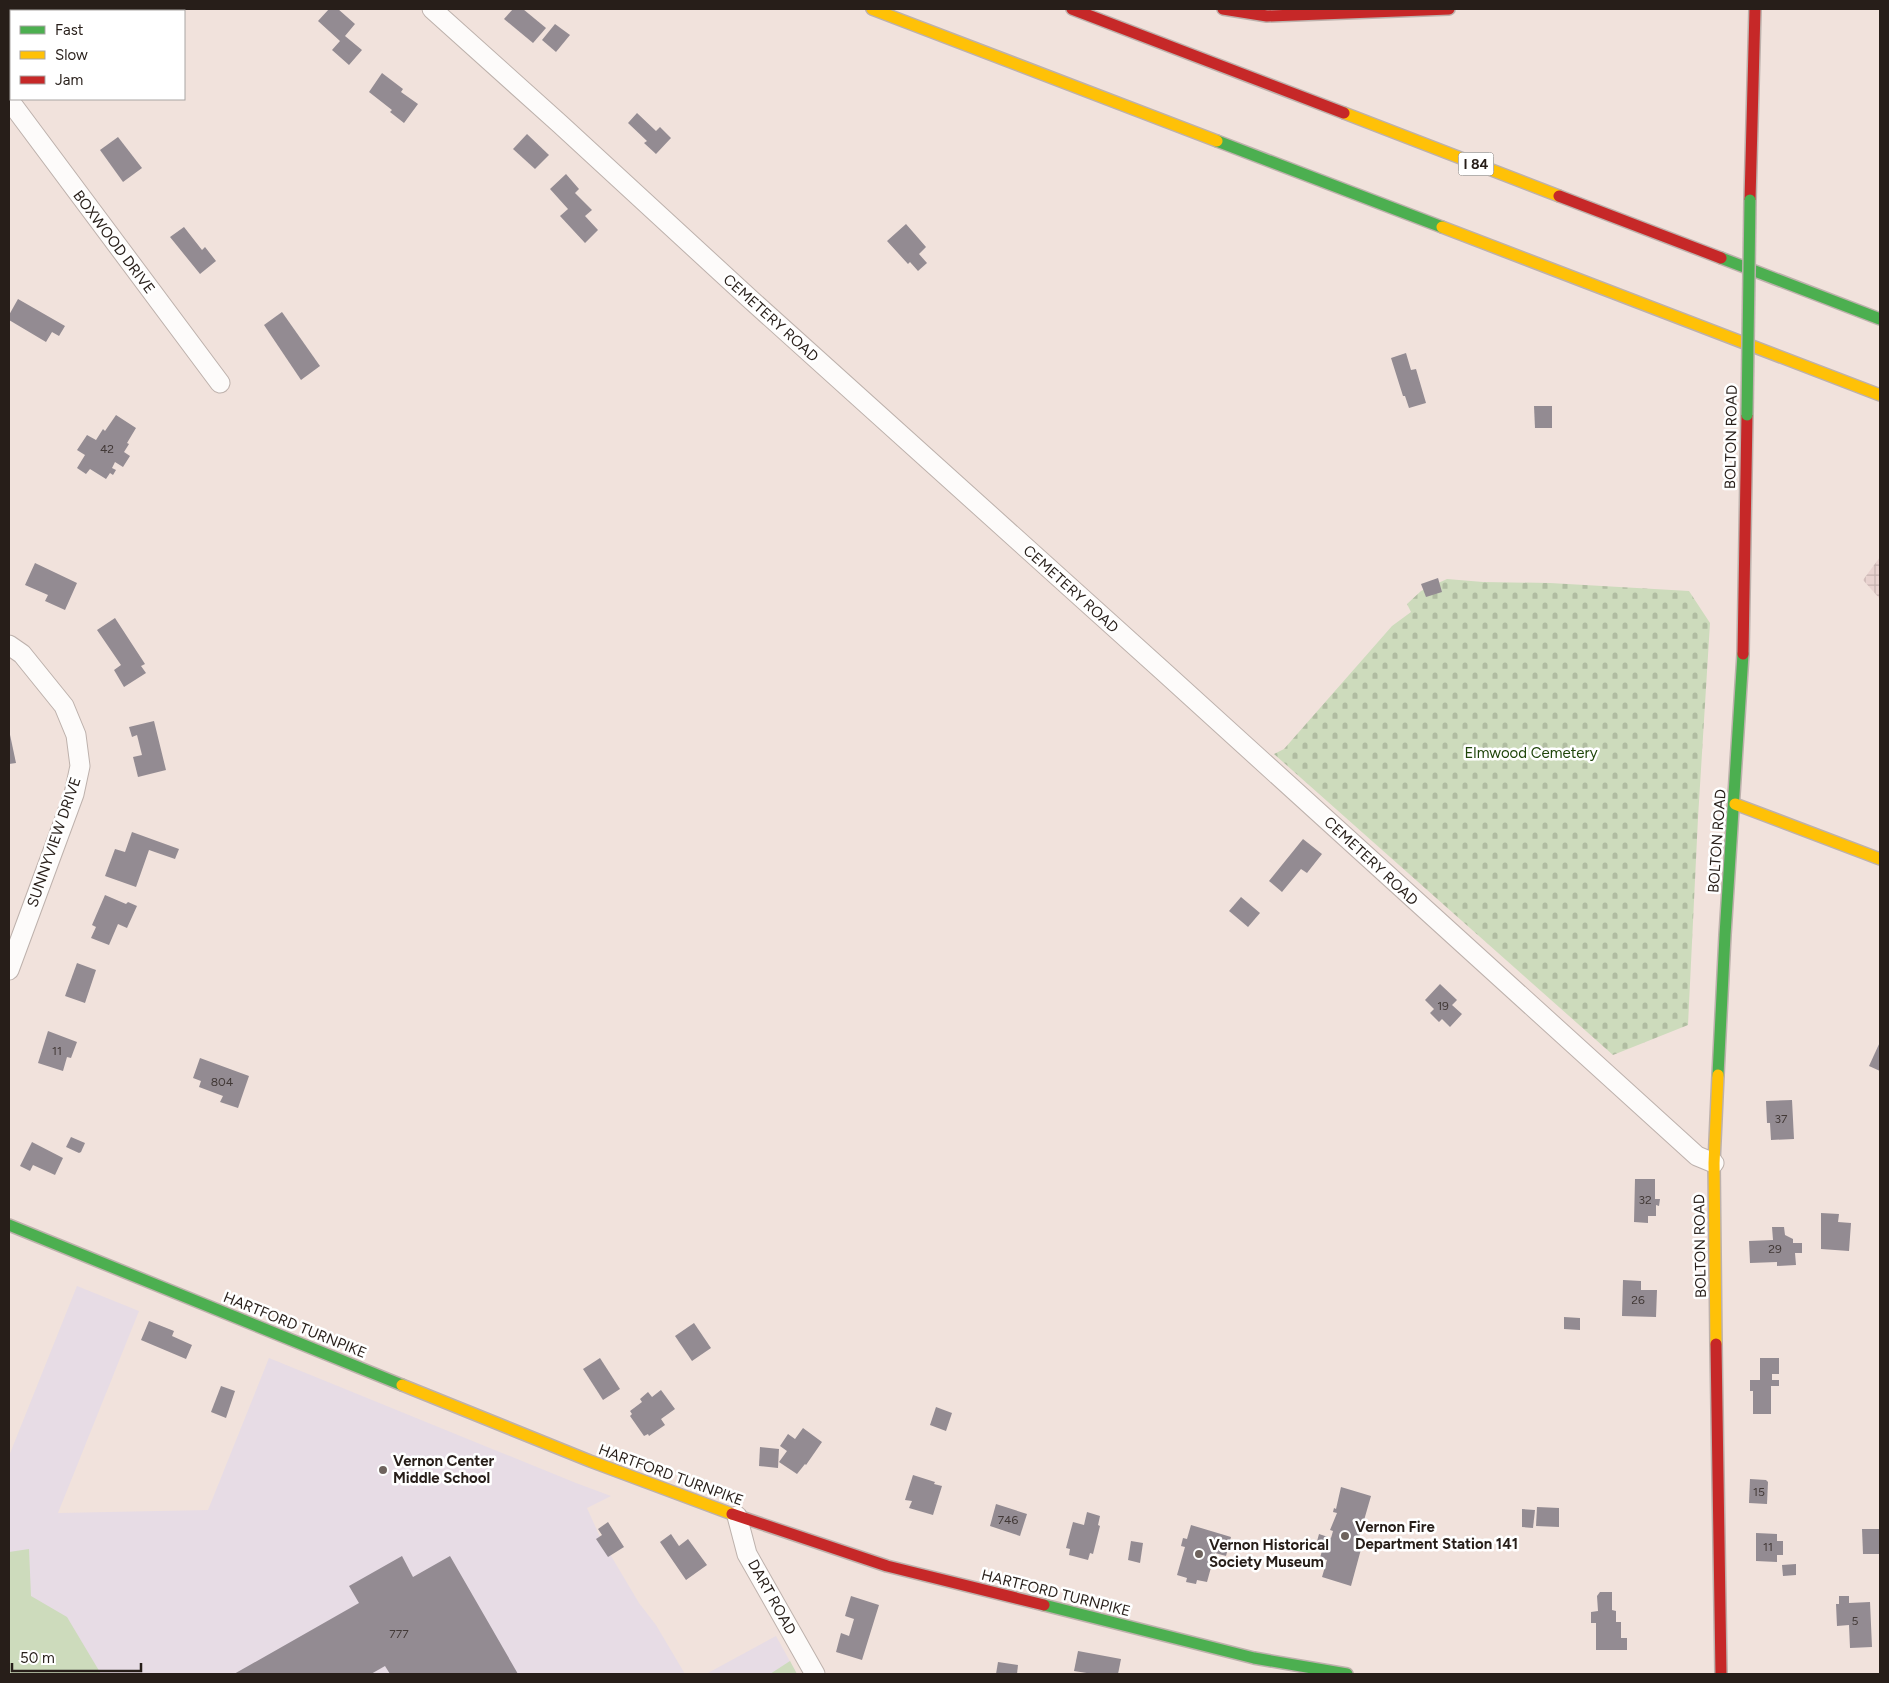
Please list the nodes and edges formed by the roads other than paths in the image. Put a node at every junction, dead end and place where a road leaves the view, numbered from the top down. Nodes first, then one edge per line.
1 (432, 9) edge
2 (872, 9) edge
3 (1072, 9) edge
4 (1223, 9) edge
5 (1449, 9) edge
6 (1755, 9) edge
7 (9, 100) edge
8 (1880, 319) edge
9 (220, 383) dead end
10 (1848, 383) junction
11 (1880, 395) edge
12 (1873, 405) dead end
13 (9, 645) edge
14 (1735, 804) junction
15 (1880, 859) edge
16 (9, 970) edge
17 (1714, 1164) junction
18 (9, 1225) edge
19 (737, 1516) junction
20 (1254, 1658) junction
21 (1244, 1669) dead end
22 (815, 1674) edge
23 (1347, 1674) edge
24 (1721, 1674) edge

1 - 17 street, CEMETERY ROAD
2 - 10 main road
3 - 8 main road, I 84
4 - 5 main road
6 - 14 main road, BOLTON ROAD, bridge
7 - 9 street, BOXWOOD DRIVE
10 - 11 main road
10 - 12 main road
13 - 16 street, SUNNYVIEW DRIVE
14 - 15 main road
14 - 17 main road, BOLTON ROAD
17 - 24 main road, BOLTON ROAD
18 - 19 main road, HARTFORD TURNPIKE
19 - 20 main road, HARTFORD TURNPIKE
19 - 22 street, DART ROAD
20 - 21 main road
20 - 23 main road, HARTFORD TURNPIKE

